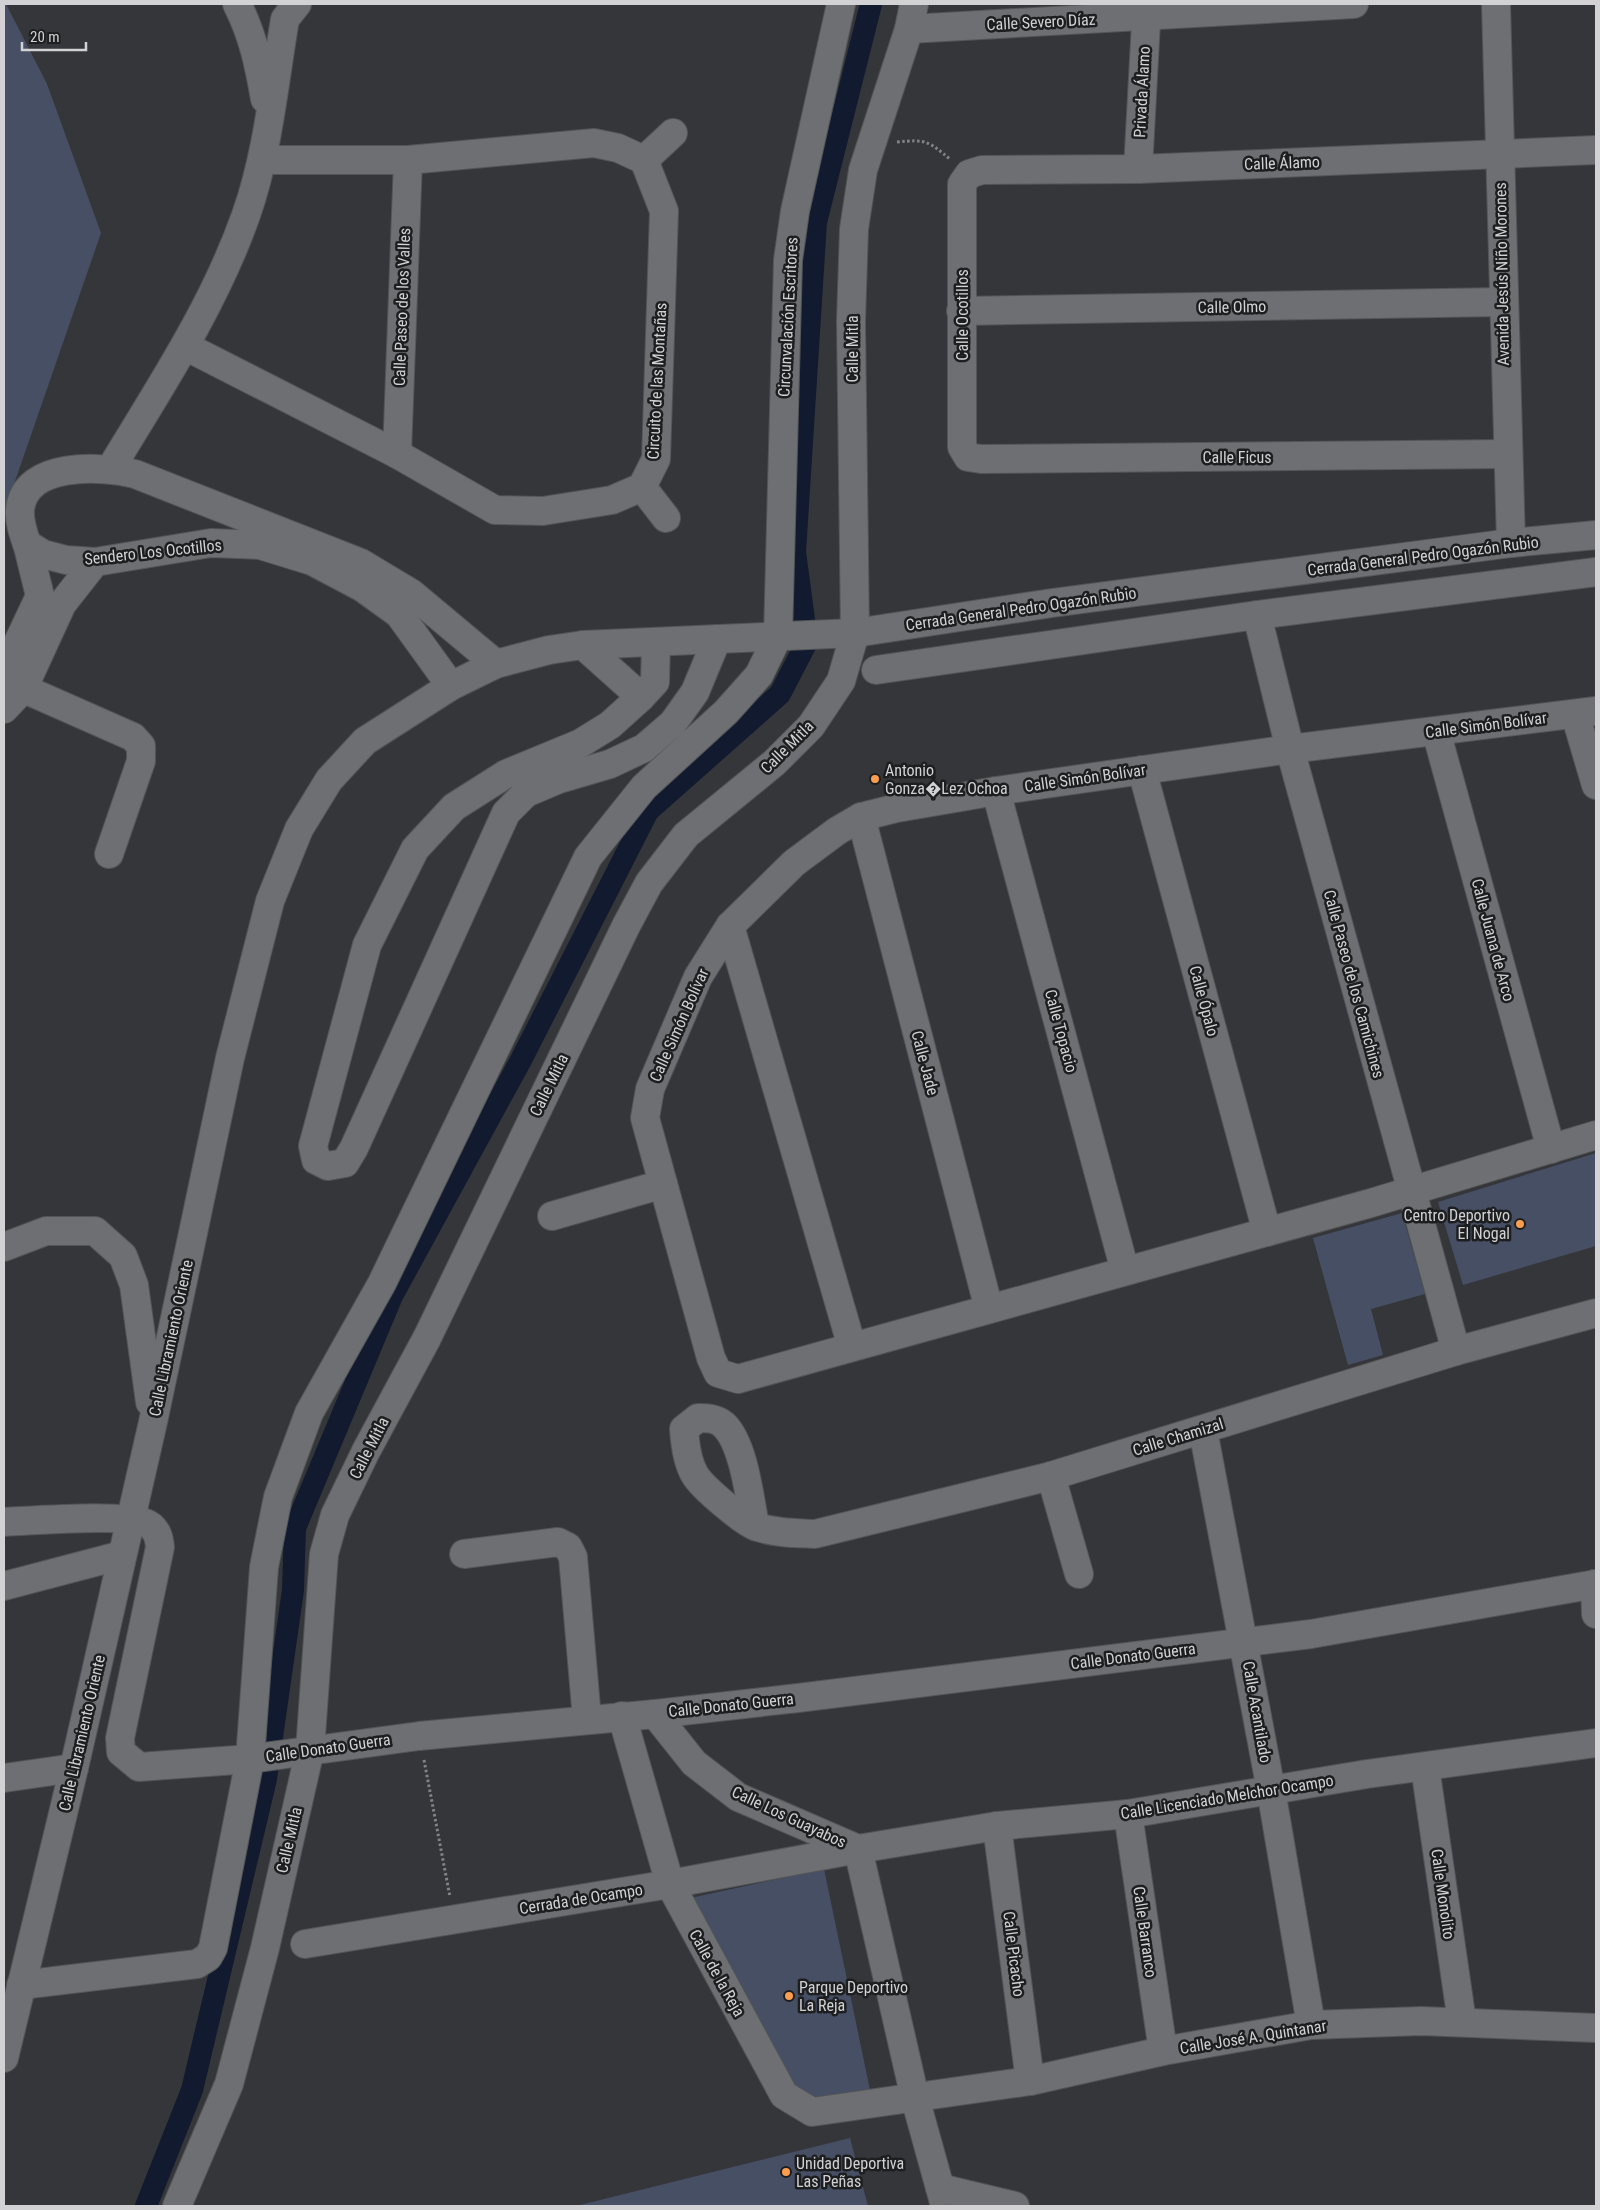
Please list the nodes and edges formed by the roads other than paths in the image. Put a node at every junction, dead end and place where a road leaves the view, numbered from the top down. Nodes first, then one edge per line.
1 (237, 4) edge
2 (842, 4) edge
3 (1354, 4) edge
4 (1496, 4) edge
5 (286, 9) edge
6 (1147, 10) edge
7 (911, 16) edge
8 (268, 118) junction
9 (673, 133) dead end
10 (1596, 150) edge
11 (1499, 154) junction
12 (262, 160) junction
13 (408, 160) junction
14 (644, 160) junction
15 (1138, 169) junction
16 (969, 174) joint
17 (1503, 302) junction
18 (962, 311) junction
19 (185, 346) junction
20 (396, 454) junction
21 (1507, 454) junction
22 (968, 457) joint
23 (110, 468) junction
24 (642, 487) junction
25 (666, 518) dead end
26 (1596, 535) edge
27 (1511, 543) junction
28 (27, 544) junction
29 (95, 562) junction
30 (1596, 572) edge
31 (51, 600) junction
32 (1257, 615) junction
33 (845, 633) junction
34 (787, 636) junction
35 (717, 639) junction
36 (656, 642) junction
37 (583, 645) junction
38 (496, 664) junction
39 (876, 670) dead end
40 (10, 680) edge
41 (451, 686) junction
42 (648, 690) junction
43 (694, 692) junction
44 (4, 709) edge
45 (1586, 712) edge
46 (1436, 731) junction
47 (1290, 749) junction
48 (1142, 770) junction
49 (1596, 785) edge
50 (996, 791) junction
51 (861, 818) junction
52 (109, 854) dead end
53 (730, 926) junction
54 (1596, 1135) edge
55 (1551, 1149) junction
56 (663, 1184) junction
57 (1411, 1191) junction
58 (552, 1216) dead end
59 (1267, 1232) junction
60 (4, 1247) edge
61 (1125, 1272) junction
62 (989, 1309) junction
63 (1596, 1313) edge
64 (852, 1348) junction
65 (1456, 1351) junction
66 (153, 1422) junction
67 (1203, 1430) junction
68 (1051, 1476) junction
69 (129, 1520) junction
70 (4, 1522) edge
71 (755, 1526) dead end
72 (464, 1554) dead end
73 (122, 1555) junction
74 (1079, 1574) dead end
75 (1596, 1584) edge
76 (4, 1586) edge
77 (1596, 1614) edge
78 (1244, 1642) junction
79 (655, 1714) junction
80 (622, 1716) junction
81 (587, 1719) junction
82 (1596, 1743) edge
83 (302, 1751) junction
84 (258, 1757) junction
85 (1425, 1767) junction
86 (74, 1768) junction
87 (4, 1778) edge
88 (1271, 1790) junction
89 (1128, 1814) junction
90 (997, 1826) junction
91 (858, 1849) junction
92 (670, 1884) junction
93 (304, 1944) dead end
94 (21, 1985) junction
95 (1462, 2022) junction
96 (1311, 2025) junction
97 (1596, 2028) edge
98 (1163, 2051) junction
99 (4, 2058) edge
100 (1030, 2081) junction
101 (915, 2098) junction
102 (943, 2197) edge
103 (178, 2206) edge
104 (1015, 2206) edge

1 - 8 street
2 - 34 street, Circunvalación Escritores
3 - 6 street, Calle Severo Díaz
4 - 11 street, Avenida Jesús Niño Morones
5 - 8 street
6 - 7 street, Calle Severo Díaz
6 - 15 street, Privada Álamo
7 - 33 street, Calle Mitla
8 - 12 street
9 - 14 street
10 - 11 street, Calle Álamo
11 - 15 street, Calle Álamo
11 - 17 street, Avenida Jesús Niño Morones
12 - 13 street
12 - 19 street
13 - 14 street
13 - 20 street, Calle Paseo de los Valles
14 - 24 street, Circuito de las Montañas
15 - 16 street, Calle Álamo
16 - 18 street, Calle Ocotillos
17 - 18 street, Calle Olmo
17 - 21 street, Avenida Jesús Niño Morones
18 - 22 street, Calle Ocotillos
19 - 20 street
19 - 23 street
20 - 24 street
21 - 22 street, Calle Ficus
21 - 27 street, Avenida Jesús Niño Morones
23 - 28 street
23 - 38 street
24 - 25 street
26 - 27 street, Cerrada General Pedro Ogazón Rubio
27 - 33 street, Cerrada General Pedro Ogazón Rubio
28 - 29 street, Sendero Los Ocotillos
28 - 31 street
29 - 31 street
29 - 41 street, Sendero Los Ocotillos
30 - 32 street
31 - 40 street
32 - 39 street
32 - 47 street, Calle Paseo de los Camichines
33 - 34 street, Cerrada General Pedro Ogazón Rubio
33 - 83 street, Calle Mitla
34 - 35 street, Cerrada General Pedro Ogazón Rubio
34 - 84 street
35 - 36 street, Cerrada General Pedro Ogazón Rubio
35 - 43 street
36 - 37 street, Cerrada General Pedro Ogazón Rubio
36 - 42 street
37 - 38 street, Cerrada General Pedro Ogazón Rubio
37 - 42 street
38 - 41 street, Cerrada General Pedro Ogazón Rubio
40 - 44 street
40 - 52 street
41 - 66 street, Calle Libramiento Oriente
42 - 43 street
42 - 43 street
45 - 46 street, Calle Simón Bolívar
45 - 49 street
46 - 47 street, Calle Simón Bolívar
46 - 55 street, Calle Juana de Arco
47 - 48 street, Calle Simón Bolívar
47 - 57 street, Calle Paseo de los Camichines
48 - 50 street, Calle Simón Bolívar
48 - 59 street, Calle Ópalo
50 - 51 street, Calle Simón Bolívar
50 - 61 street, Calle Topacio
51 - 53 street, Calle Simón Bolívar
51 - 62 street, Calle Jade
53 - 56 street, Calle Simón Bolívar
53 - 64 street
54 - 55 street
55 - 57 street
56 - 58 street
56 - 64 street, Calle Simón Bolívar
57 - 59 street
57 - 65 street, Calle Paseo de los Camichines
59 - 61 street
60 - 66 street
61 - 62 street
62 - 64 street
63 - 65 street, Calle Chamizal
65 - 67 street, Calle Chamizal
66 - 69 street, Calle Libramiento Oriente
67 - 68 street, Calle Chamizal
67 - 78 street, Calle Acantilado
68 - 71 street, Calle Chamizal
68 - 74 street
69 - 70 street
69 - 73 street, Calle Libramiento Oriente
69 - 84 street, Calle Donato Guerra
72 - 81 street
73 - 76 street
73 - 86 street, Calle Libramiento Oriente
75 - 77 street
75 - 78 street, Calle Donato Guerra
78 - 79 street, Calle Donato Guerra
78 - 88 street, Calle Acantilado
79 - 80 street, Calle Donato Guerra
79 - 91 street, Calle Los Guayabos
80 - 81 street, Calle Donato Guerra
80 - 92 street, Calle de la Reja
81 - 83 street, Calle Donato Guerra
82 - 85 street, Calle Licenciado Melchor Ocampo
83 - 84 street, Calle Donato Guerra
83 - 103 street, Calle Mitla
84 - 94 street
85 - 88 street, Calle Licenciado Melchor Ocampo
85 - 95 street, Calle Monolito
86 - 87 street
86 - 94 street, Calle Libramiento Oriente
88 - 89 street, Calle Licenciado Melchor Ocampo
88 - 96 street, Calle Acantilado
89 - 90 street, Calle Licenciado Melchor Ocampo
89 - 98 street, Calle Barranco
90 - 91 street, Calle Licenciado Melchor Ocampo
90 - 100 street, Calle Picacho
91 - 92 street, Cerrada de Ocampo
91 - 101 street, Calle Los Guayabos
92 - 93 street, Cerrada de Ocampo
92 - 101 street, Calle de la Reja
94 - 99 street, Calle Libramiento Oriente
95 - 96 street, Calle José A. Quintanar
95 - 97 street, Calle José A. Quintanar
96 - 98 street, Calle José A. Quintanar
98 - 100 street, Calle José A. Quintanar
100 - 101 street, Calle José A. Quintanar
101 - 102 street, Calle Los Guayabos
102 - 104 street

